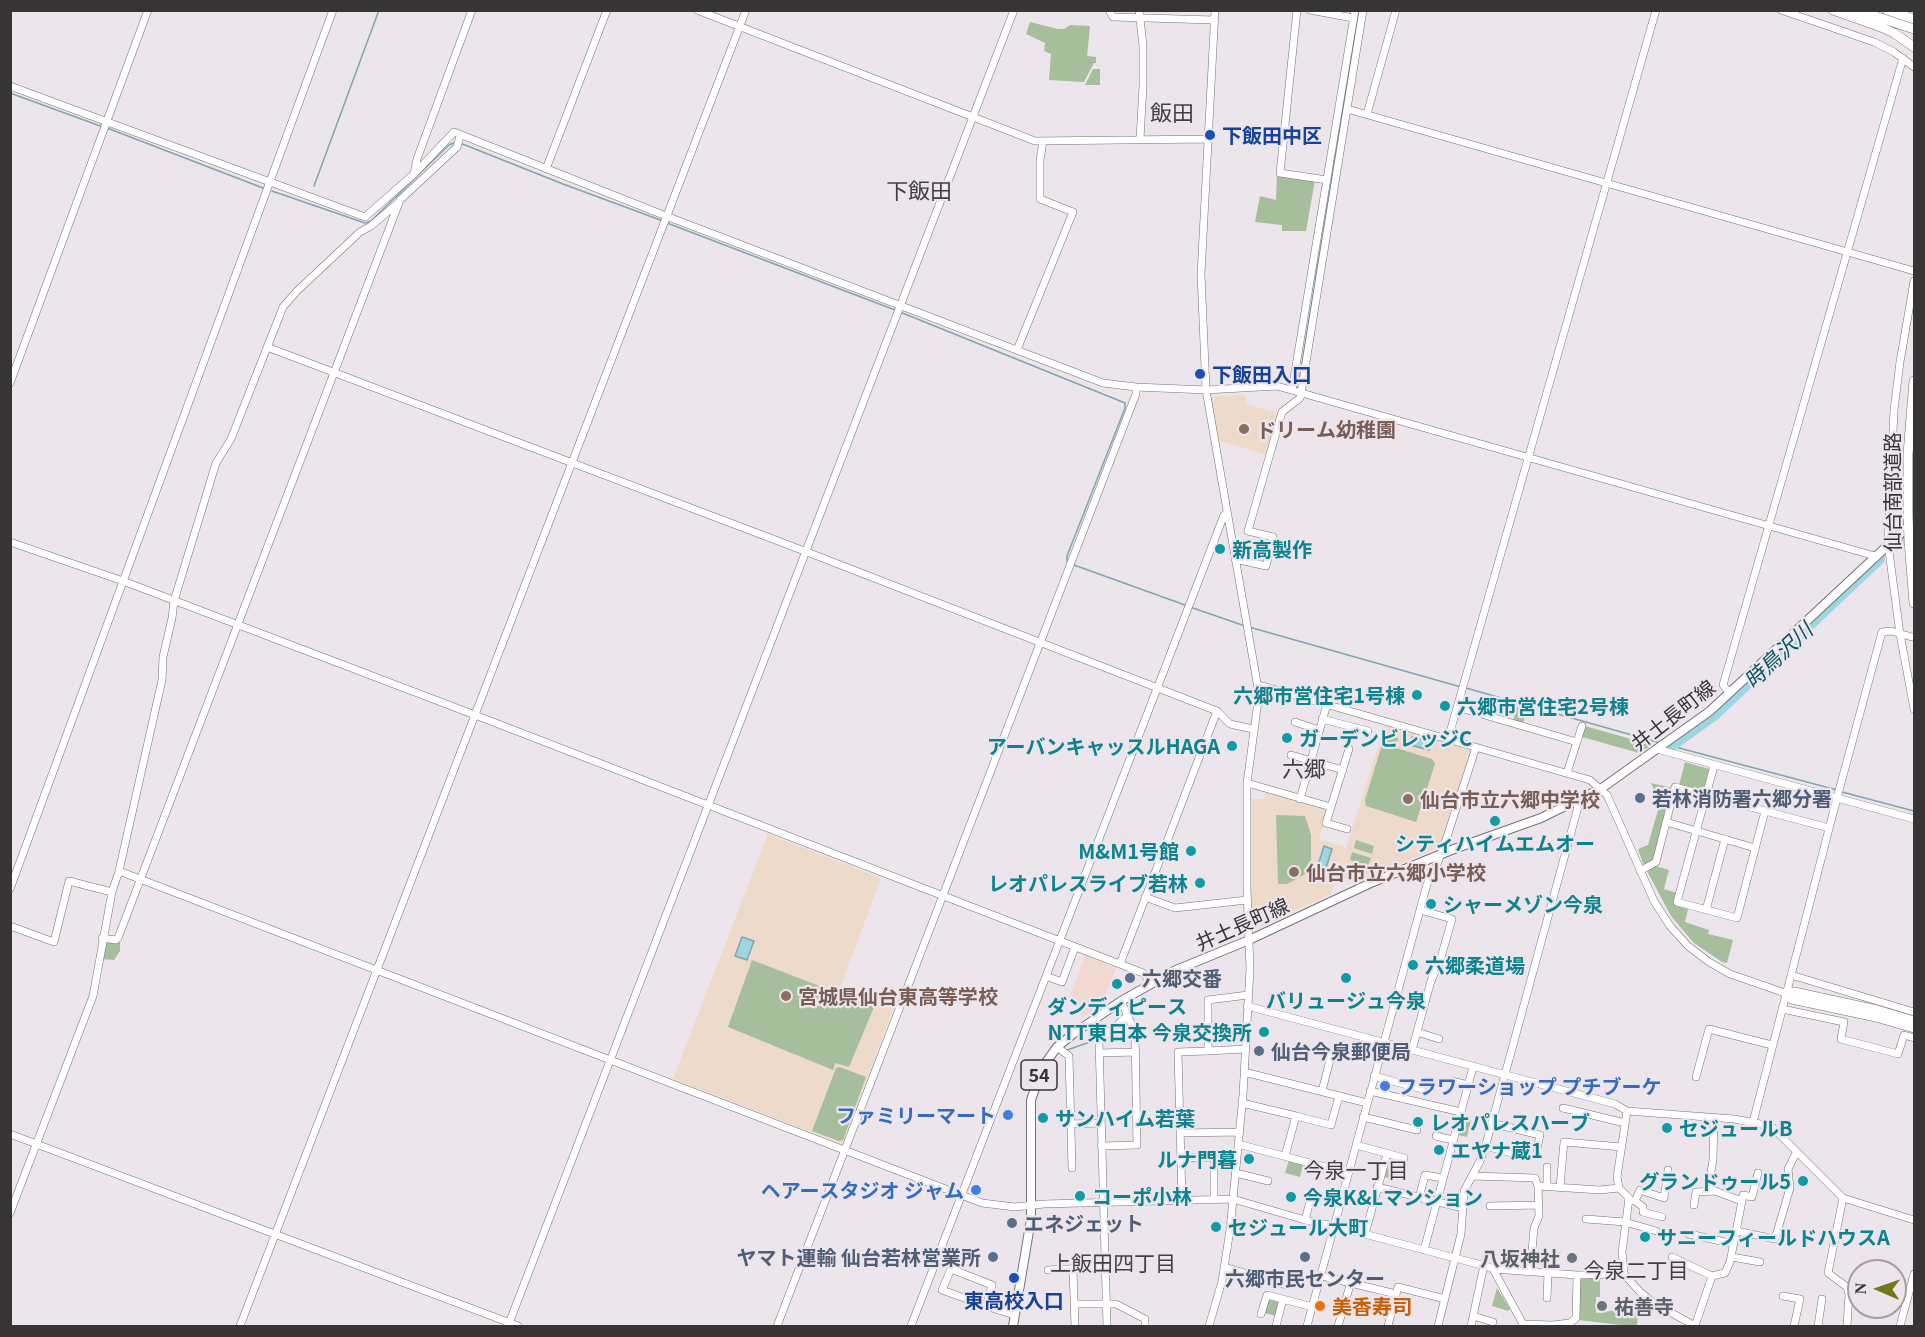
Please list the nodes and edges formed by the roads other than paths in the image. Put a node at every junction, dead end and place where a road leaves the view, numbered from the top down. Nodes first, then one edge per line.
1 (148, 10) edge
2 (333, 10) edge
3 (472, 10) edge
4 (607, 10) edge
5 (697, 10) edge
6 (746, 10) edge
7 (1014, 10) edge
8 (1109, 10) edge
9 (1215, 10) edge
10 (1298, 10) edge
11 (1310, 10) edge
12 (1363, 10) edge
13 (1395, 10) edge
14 (1656, 10) edge
15 (1781, 10) edge
16 (1833, 10) edge
17 (1857, 10) edge
18 (1887, 10) edge
19 (1139, 14) edge
20 (1354, 14) edge
21 (1914, 19) edge
22 (1214, 20) junction
23 (739, 27) junction
24 (1914, 29) edge
25 (1914, 47) edge
26 (1903, 58) junction
27 (1914, 67) edge
28 (10, 86) edge
29 (1347, 109) junction
30 (1367, 114) junction
31 (975, 117) junction
32 (105, 125) junction
33 (1140, 139) junction
34 (1208, 139) junction
35 (459, 140) junction
36 (1043, 141) junction
37 (546, 169) junction
38 (414, 174) junction
39 (1327, 180) junction
40 (270, 182) junction
41 (1608, 182) junction
42 (400, 200) junction
43 (665, 220) junction
44 (1847, 252) junction
45 (1914, 271) edge
46 (1914, 281) edge
47 (900, 310) junction
48 (267, 347) junction
49 (1017, 350) junction
50 (335, 372) junction
51 (1914, 381) edge
52 (10, 383) edge
53 (1136, 387) junction
54 (1206, 390) junction
55 (1296, 392) junction
56 (1528, 457) junction
57 (572, 463) junction
58 (1227, 513) junction
59 (1911, 518) edge
60 (1768, 526) junction
61 (10, 542) edge
62 (1888, 544) junction
63 (807, 552) junction
64 (1875, 556) junction
65 (1235, 559) junction
66 (123, 581) junction
67 (174, 601) junction
68 (1914, 603) edge
69 (238, 625) junction
70 (1900, 634) junction
71 (1912, 637) dead end
72 (1040, 642) junction
73 (1259, 685) junction
74 (1158, 688) junction
75 (1730, 692) junction
76 (1327, 704) junction
77 (1456, 707) junction
78 (1914, 709) edge
79 (1217, 711) junction
80 (1357, 713) junction
81 (475, 715) junction
82 (1322, 719) junction
83 (1295, 723) dead end
84 (1582, 726) dead end
85 (1353, 727) junction
86 (1254, 729) junction
87 (1320, 730) junction
88 (1368, 731) dead end
89 (1448, 739) junction
90 (1577, 742) junction
91 (1662, 746) junction
92 (1476, 747) junction
93 (1349, 749) dead end
94 (1291, 754) dead end
95 (1311, 761) junction
96 (1714, 766) junction
97 (1343, 770) junction
98 (1568, 773) junction
99 (1247, 783) junction
100 (1602, 788) junction
101 (1838, 794) junction
102 (1707, 795) junction
103 (1300, 799) junction
104 (1575, 802) junction
105 (709, 806) junction
106 (1331, 807) junction
107 (1765, 811) junction
108 (1914, 819) edge
109 (1666, 822) junction
110 (1829, 828) junction
111 (1347, 829) dead end
112 (1697, 831) junction
113 (1725, 839) junction
114 (1755, 848) junction
115 (1440, 855) junction
116 (119, 871) junction
117 (1640, 871) junction
118 (140, 879) junction
119 (10, 888) edge
120 (108, 891) junction
121 (943, 896) junction
122 (1145, 897) junction
123 (1247, 900) junction
124 (1420, 910) junction
125 (1706, 910) junction
126 (10, 926) edge
127 (102, 938) junction
128 (1249, 940) junction
129 (1059, 941) junction
130 (1075, 947) junction
131 (1120, 964) junction
132 (377, 969) junction
133 (1791, 975) junction
134 (1046, 976) junction
135 (1151, 983) junction
136 (1785, 993) junction
137 (1248, 995) junction
138 (1121, 1001) junction
139 (1247, 1006) junction
140 (1782, 1009) junction
141 (1914, 1012) edge
142 (1127, 1016) junction
143 (1914, 1021) edge
144 (1914, 1028) edge
145 (1417, 1032) junction
146 (1914, 1038) edge
147 (1439, 1039) dead end
148 (1383, 1042) junction
149 (1772, 1045) junction
150 (1057, 1047) junction
151 (1245, 1049) junction
152 (1412, 1050) junction
153 (1208, 1051) junction
154 (1136, 1052) junction
155 (1099, 1053) junction
156 (1331, 1056) dead end
157 (611, 1059) junction
158 (1473, 1066) junction
159 (1244, 1072) junction
160 (1505, 1075) junction
161 (1374, 1076) junction
162 (1696, 1077) dead end
163 (1452, 1081) dead end
164 (1468, 1085) junction
165 (1422, 1089) dead end
166 (1322, 1091) junction
167 (1370, 1091) junction
168 (1339, 1095) junction
169 (1242, 1103) junction
170 (1366, 1103) junction
171 (1563, 1108) dead end
172 (1627, 1111) junction
173 (1461, 1112) junction
174 (1296, 1116) junction
175 (1363, 1117) junction
176 (1714, 1118) junction
177 (1753, 1122) junction
178 (1101, 1123) junction
179 (1491, 1123) junction
180 (1625, 1123) junction
181 (1071, 1124) junction
182 (1417, 1130) dead end
183 (1239, 1132) junction
184 (1180, 1133) junction
185 (10, 1134) edge
186 (1436, 1136) dead end
187 (1453, 1140) junction
188 (36, 1144) junction
189 (1238, 1144) junction
190 (1356, 1145) junction
191 (1101, 1146) junction
192 (1485, 1146) junction
193 (1622, 1147) junction
194 (1537, 1149) dead end
195 (845, 1150) junction
196 (1512, 1153) dead end
197 (1796, 1153) junction
198 (1387, 1154) junction
199 (1285, 1156) junction
200 (1181, 1158) junction
201 (1427, 1165) dead end
202 (1548, 1167) dead end
203 (1072, 1168) dead end
204 (1401, 1169) dead end
205 (1668, 1170) dead end
206 (1236, 1173) junction
207 (1348, 1173) junction
208 (1758, 1173) dead end
209 (1425, 1175) junction
210 (1473, 1176) junction
211 (1443, 1178) junction
212 (1268, 1181) dead end
213 (1538, 1186) junction
214 (1547, 1186) junction
215 (1377, 1187) junction
216 (1560, 1187) junction
217 (1619, 1188) junction
218 (1716, 1191) junction
219 (1312, 1194) dead end
220 (962, 1196) junction
221 (1419, 1198) junction
222 (1843, 1198) junction
223 (1214, 1199) junction
224 (1233, 1199) junction
225 (1182, 1200) junction
226 (1631, 1200) junction
227 (1742, 1201) junction
228 (1102, 1202) junction
229 (1436, 1203) junction
230 (1032, 1205) junction
231 (1539, 1205) junction
232 (1694, 1205) dead end
233 (1490, 1206) dead end
234 (1463, 1208) junction
235 (10, 1213) edge
236 (1662, 1217) dead end
237 (1586, 1218) dead end
238 (1305, 1220) junction
239 (1914, 1220) edge
240 (1625, 1222) junction
241 (1334, 1226) junction
242 (1656, 1231) dead end
243 (1736, 1231) junction
244 (276, 1233) junction
245 (1365, 1234) junction
246 (1689, 1234) dead end
247 (1734, 1244) junction
248 (1424, 1250) junction
249 (1672, 1257) dead end
250 (1732, 1257) junction
251 (1455, 1258) junction
252 (1760, 1262) dead end
253 (1484, 1265) junction
254 (1104, 1267) junction
255 (1224, 1267) junction
256 (1073, 1269) junction
257 (1493, 1269) junction
258 (1048, 1270) dead end
259 (1527, 1272) junction
260 (1548, 1273) junction
261 (1624, 1274) junction
262 (1914, 1274) edge
263 (1577, 1275) junction
264 (1712, 1275) junction
265 (1322, 1276) junction
266 (1351, 1282) junction
267 (1286, 1285) dead end
268 (1396, 1294) junction
269 (1783, 1296) dead end
270 (1547, 1298) dead end
271 (1283, 1299) junction
272 (1445, 1299) junction
273 (1822, 1299) dead end
274 (1074, 1304) junction
275 (1106, 1304) junction
276 (986, 1306) junction
277 (1313, 1307) junction
278 (1261, 1314) dead end
279 (1014, 1315) junction
280 (1473, 1317) junction
281 (1493, 1322) dead end
282 (509, 1325) edge
283 (1523, 1325) edge
284 (1570, 1325) edge
285 (240, 1326) edge
286 (518, 1326) edge
287 (777, 1326) edge
288 (911, 1326) edge
289 (1013, 1326) edge
290 (1075, 1326) edge
291 (1107, 1326) edge
292 (1145, 1326) edge
293 (1209, 1326) edge
294 (1276, 1326) edge
295 (1307, 1326) edge
296 (1338, 1326) edge
297 (1388, 1326) edge
298 (1438, 1326) edge
299 (1471, 1326) edge
300 (1695, 1326) edge
301 (1794, 1326) edge
302 (1818, 1326) edge
303 (1847, 1326) edge
304 (1900, 1326) edge

1 - 32 street
2 - 40 street
3 - 38 street
4 - 37 street
5 - 23 street
6 - 23 street
7 - 31 street
8 - 19 street
9 - 22 street
10 - 39 street
11 - 20 street
12 - 29 street
13 - 30 street
14 - 41 street
15 - 26 street
16 - 25 highway
17 - 24 highway
18 - 21 highway
19 - 22 street
19 - 33 street
20 - 39 street
22 - 34 street
23 - 31 street
23 - 43 street
26 - 27 street
26 - 44 street
28 - 32 street
29 - 30 street
29 - 55 street
30 - 41 street
31 - 36 street
31 - 47 street
32 - 40 street
32 - 52 street
33 - 34 street
33 - 36 street
34 - 54 street
35 - 37 street
35 - 38 street
35 - 42 street
36 - 49 street
37 - 43 street
38 - 40 street
39 - 55 street
40 - 66 street
41 - 44 street
41 - 56 street
42 - 48 street
42 - 50 street
43 - 47 street
43 - 57 street
44 - 45 street
44 - 60 street
46 - 62 street
47 - 49 street
47 - 63 street
48 - 50 street
48 - 67 street
49 - 53 street
50 - 57 street
50 - 69 street
51 - 59 highway, 仙台南部道路
53 - 54 street
53 - 72 street
54 - 55 street
54 - 58 street
55 - 56 street
55 - 65 street
56 - 60 street
56 - 77 street
57 - 63 street
57 - 81 street
58 - 65 street
58 - 74 street
59 - 62 main road, 井土長町線 / 54
59 - 68 highway, 仙台南部道路, bridge
60 - 64 street
60 - 75 street
61 - 66 street
62 - 64 main road, 井土長町線 / 54
62 - 70 street
63 - 72 street
63 - 105 street
64 - 75 main road, 井土長町線 / 54
65 - 73 street
66 - 67 street
66 - 119 street
67 - 69 street
67 - 116 street
69 - 81 street
69 - 118 street
70 - 71 street
70 - 78 street
70 - 101 street
72 - 74 street
72 - 121 street
73 - 76 street
73 - 86 street
74 - 79 street
74 - 129 street
75 - 91 main road, 井土長町線 / 54
76 - 80 street
76 - 82 street
77 - 89 street
77 - 90 street
79 - 86 street
79 - 122 street
80 - 85 street
80 - 89 street
81 - 105 street
81 - 132 street
82 - 85 street
82 - 87 street
83 - 87 street
84 - 90 street
85 - 88 street
86 - 99 street
87 - 95 street
89 - 92 street
90 - 98 street
91 - 96 street
91 - 100 main road, 井土長町線 / 54
92 - 98 street
92 - 115 street
93 - 97 street
94 - 95 street
95 - 97 street
95 - 103 street
96 - 101 street
96 - 102 street
97 - 106 street
98 - 100 street
99 - 103 street
99 - 123 street
100 - 104 main road, 井土長町線 / 54
100 - 117 street
101 - 108 street
101 - 110 street
102 - 107 street
102 - 109 street
102 - 112 street
103 - 106 street
104 - 115 main road, 井土長町線 / 54
104 - 160 street
105 - 121 street
105 - 157 street
106 - 111 street
107 - 110 street
107 - 114 street
109 - 112 street
109 - 117 street
110 - 133 street
112 - 113 street
112 - 125 street
113 - 114 street
113 - 125 street
114 - 125 street
115 - 124 street
115 - 128 main road, 井土長町線 / 54
116 - 118 street
116 - 120 street
117 - 136 street
118 - 127 street
118 - 132 street
120 - 126 street
120 - 127 street
121 - 129 street
121 - 195 street
122 - 123 street
122 - 131 street
123 - 128 street
124 - 145 street
124 - 148 street
127 - 188 street
128 - 135 main road, 井土長町線 / 54
128 - 137 street
129 - 130 street
129 - 134 street
130 - 131 street
130 - 134 street
131 - 135 street
132 - 157 street
132 - 244 street
133 - 136 street
133 - 141 street
134 - 220 street
135 - 138 main road, 井土長町線 / 54
136 - 140 street
136 - 143 highway
136 - 144 highway
137 - 139 street
137 - 153 street
138 - 142 street
138 - 150 main road, 井土長町線 / 54
139 - 148 street
139 - 151 street
140 - 146 street
140 - 149 street
142 - 154 street
142 - 155 street
145 - 147 street
145 - 152 street
148 - 152 street
148 - 161 street
149 - 162 street
149 - 177 street
150 - 181 street
150 - 230 main road, 井土長町線 / 54
151 - 153 street
151 - 159 street
152 - 158 street
153 - 184 street
154 - 155 street
154 - 191 street
155 - 178 street
156 - 166 street
157 - 195 street
157 - 282 street
158 - 160 street
158 - 164 street
159 - 166 street
159 - 169 street
160 - 172 street
160 - 179 street
161 - 165 street
161 - 167 street
163 - 164 street
164 - 173 street
166 - 168 street
167 - 170 street
167 - 173 street
168 - 170 street
168 - 174 street
169 - 174 street
169 - 183 street
170 - 175 street
171 - 180 street
172 - 176 street
172 - 180 street
173 - 187 street
174 - 199 street
175 - 182 street
175 - 190 street
176 - 177 street
176 - 218 street
177 - 197 street
178 - 181 street
178 - 191 street
179 - 192 street
179 - 194 street
180 - 193 street
181 - 203 street
183 - 184 street
183 - 189 street
184 - 200 street
185 - 188 street
186 - 187 street
187 - 211 street
188 - 235 street
188 - 244 street
189 - 199 street
189 - 206 street
190 - 198 street
190 - 207 street
191 - 228 street
192 - 196 street
192 - 210 street
193 - 216 street
193 - 217 street
195 - 220 street
195 - 287 street
197 - 222 street
197 - 243 street
198 - 204 street
198 - 215 street
199 - 207 street
200 - 223 street
200 - 225 street
201 - 209 street
202 - 214 street
205 - 226 street
206 - 212 street
206 - 224 street
207 - 241 street
208 - 227 street
209 - 211 street
209 - 221 street
210 - 213 street
210 - 234 street
211 - 229 street
213 - 214 street
213 - 231 street
214 - 216 street
215 - 221 street
215 - 245 street
216 - 217 street
217 - 226 street
218 - 227 street
218 - 232 street
219 - 238 street
220 - 230 street
220 - 288 street
221 - 229 street
222 - 239 street
222 - 303 street
223 - 224 street
223 - 225 street
224 - 238 street
224 - 255 street
225 - 228 street
226 - 236 street
226 - 240 street
227 - 243 street
228 - 230 street
228 - 254 street
229 - 234 street
229 - 248 street
230 - 279 main road, 井土長町線 / 54
231 - 233 street
231 - 259 street
234 - 251 street
237 - 240 street
238 - 241 street
240 - 242 street
240 - 261 street
241 - 245 street
241 - 265 street
243 - 247 street
244 - 282 street
244 - 285 street
245 - 248 street
246 - 247 street
247 - 250 street
248 - 251 street
249 - 264 street
250 - 252 street
250 - 264 street
251 - 253 street
251 - 272 street
253 - 257 street
253 - 280 street
254 - 256 street
254 - 275 street
255 - 267 street
255 - 293 street
256 - 258 street
256 - 274 street
257 - 259 street
257 - 283 street
259 - 260 street
260 - 263 street
260 - 270 street
261 - 263 street
261 - 300 street
262 - 304 street
263 - 284 street
264 - 300 street
265 - 266 street
265 - 277 street
266 - 268 street
266 - 296 street
268 - 272 street
268 - 297 street
269 - 301 street
271 - 277 street
271 - 278 street
271 - 294 street
272 - 298 street
273 - 302 street
274 - 275 street
274 - 290 street
275 - 291 street
275 - 292 street
276 - 276 street
276 - 279 street
277 - 295 street
279 - 289 main road, 井土長町線 / 54
280 - 281 street
280 - 299 street
282 - 286 street
283 - 284 street

